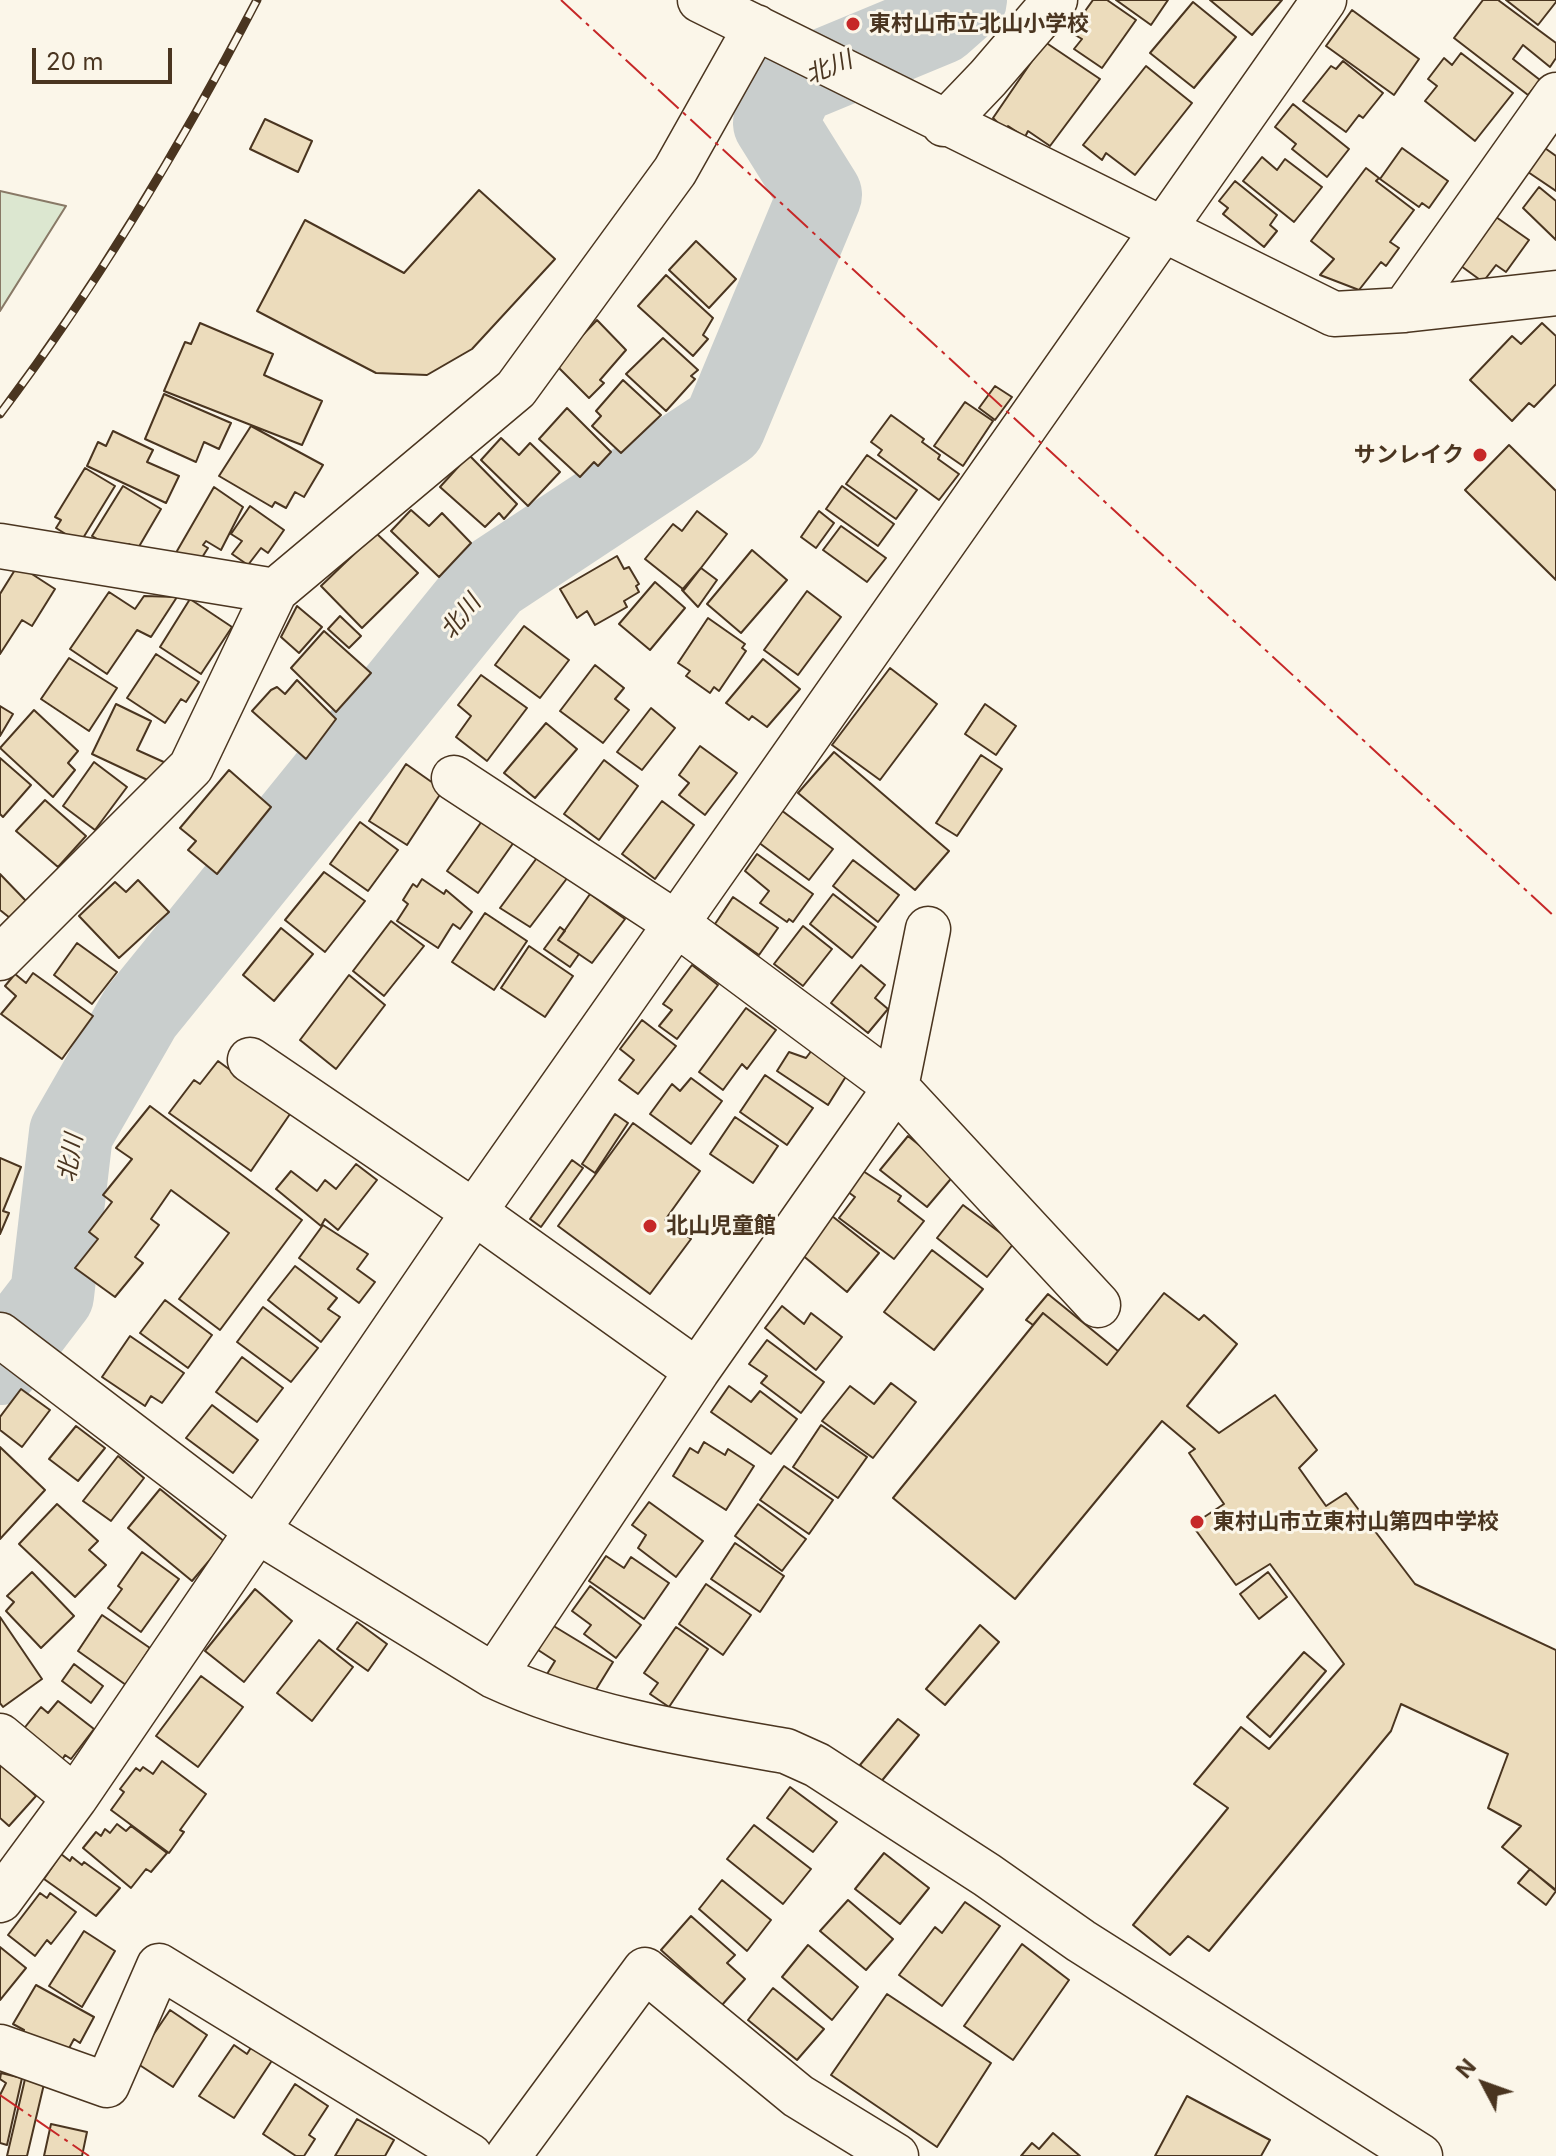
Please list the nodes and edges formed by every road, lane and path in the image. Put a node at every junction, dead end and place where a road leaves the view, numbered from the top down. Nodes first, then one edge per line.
1 (700, 0) edge
2 (1055, 0) edge
3 (1324, 0) edge
4 (756, 27) junction
5 (1556, 95) edge
6 (926, 114) junction
7 (1160, 231) junction
8 (1556, 293) edge
9 (1404, 310) junction
10 (0, 546) edge
11 (275, 591) junction
12 (454, 778) dead end
13 (677, 924) junction
14 (928, 929) dead end
15 (0, 958) edge
16 (250, 1060) dead end
17 (896, 1087) junction
18 (474, 1212) junction
19 (1098, 1305) dead end
20 (0, 1335) edge
21 (697, 1371) junction
22 (256, 1530) junction
23 (494, 1676) junction
24 (0, 1736) edge
25 (75, 1798) junction
26 (0, 1900) edge
27 (0, 2047) edge
28 (470, 2156) edge
29 (508, 2156) edge
30 (896, 2156) edge
31 (1420, 2156) edge

1 - 4 street
2 - 6 street
3 - 7 street
4 - 6 street
4 - 11 street
5 - 9 street
6 - 7 street
7 - 9 street
7 - 13 street
8 - 9 street
10 - 11 street
11 - 15 street
12 - 13 street
13 - 17 street
13 - 18 street
14 - 17 street
16 - 18 street
17 - 19 street
17 - 21 street
18 - 21 street
18 - 22 street
20 - 22 street
21 - 23 street
22 - 23 street
22 - 25 street
23 - 31 street
24 - 25 street
25 - 26 street
27 - 28 street
29 - 30 street

